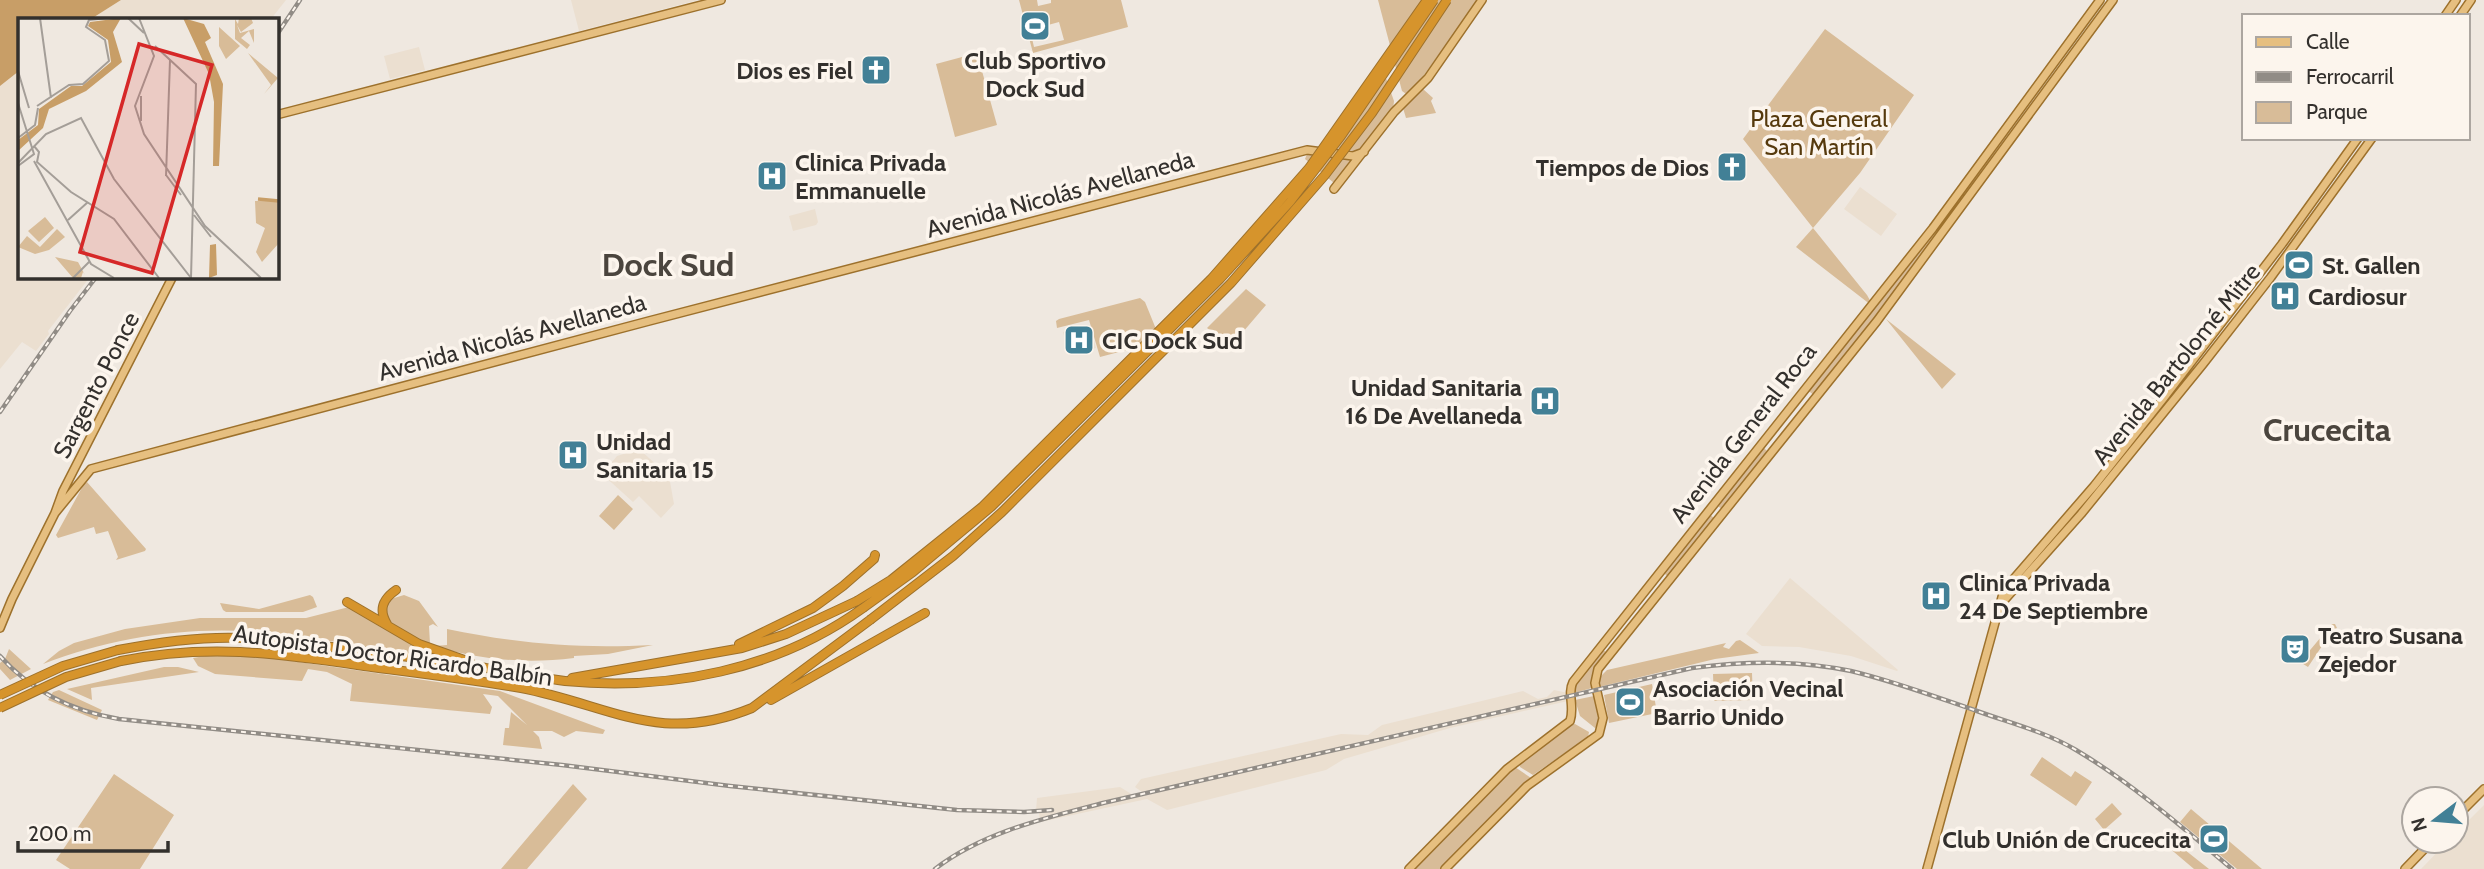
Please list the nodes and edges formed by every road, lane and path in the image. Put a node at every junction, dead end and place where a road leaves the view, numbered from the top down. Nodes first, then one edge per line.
1 (721, 0) edge
2 (1425, 0) edge
3 (1434, 0) edge
4 (1449, 0) edge
5 (1482, 0) edge
6 (2100, 0) edge
7 (2113, 0) edge
8 (278, 114) edge
9 (2357, 140) edge
10 (2371, 140) edge
11 (1364, 152) junction
12 (1334, 189) dead end
13 (172, 278) edge
14 (79, 460) junction
15 (90, 469) junction
16 (55, 513) junction
17 (875, 555) dead end
18 (396, 590) dead end
19 (12, 599) junction
20 (348, 602) dead end
21 (860, 605) junction
22 (2000, 606) junction
23 (925, 613) dead end
24 (0, 616) edge
25 (388, 626) junction
26 (0, 628) edge
27 (716, 653) junction
28 (488, 668) junction
29 (562, 680) junction
30 (0, 695) edge
31 (0, 708) edge
32 (752, 708) junction
33 (2484, 789) edge
34 (2470, 803) edge
35 (2418, 855) edge
36 (1409, 869) edge
37 (1445, 869) edge
38 (1927, 869) edge
39 (2405, 869) edge

1 - 8 main road
2 - 21 highway, bridge
3 - 21 highway, Autopista Doctor Ricardo Balbín, bridge
4 - 32 highway, Autopista Doctor Ricardo Balbín, bridge
5 - 11 main road
6 - 36 main road, Avenida General Roca
7 - 37 main road, Avenida General Roca
9 - 22 main road, Avenida Bartolomé Mitre
10 - 22 main road, Avenida Bartolomé Mitre
11 - 12 main road
11 - 15 main road, Avenida Nicolás Avellaneda
13 - 14 main road, Sargento Ponce
14 - 15 main road
14 - 16 main road, Sargento Ponce
15 - 16 main road
16 - 19 main road
17 - 27 highway
18 - 25 highway
19 - 24 main road
19 - 26 main road
20 - 25 highway
21 - 27 highway
21 - 29 highway, Autopista Doctor Ricardo Balbín
22 - 38 main road, Avenida Bartolomé Mitre
23 - 32 highway
25 - 28 highway
27 - 29 highway
28 - 29 highway, Autopista Doctor Ricardo Balbín
28 - 30 highway, Autopista Doctor Ricardo Balbín, bridge
31 - 32 highway, Autopista Doctor Ricardo Balbín, bridge
33 - 34 main road
35 - 39 main road

